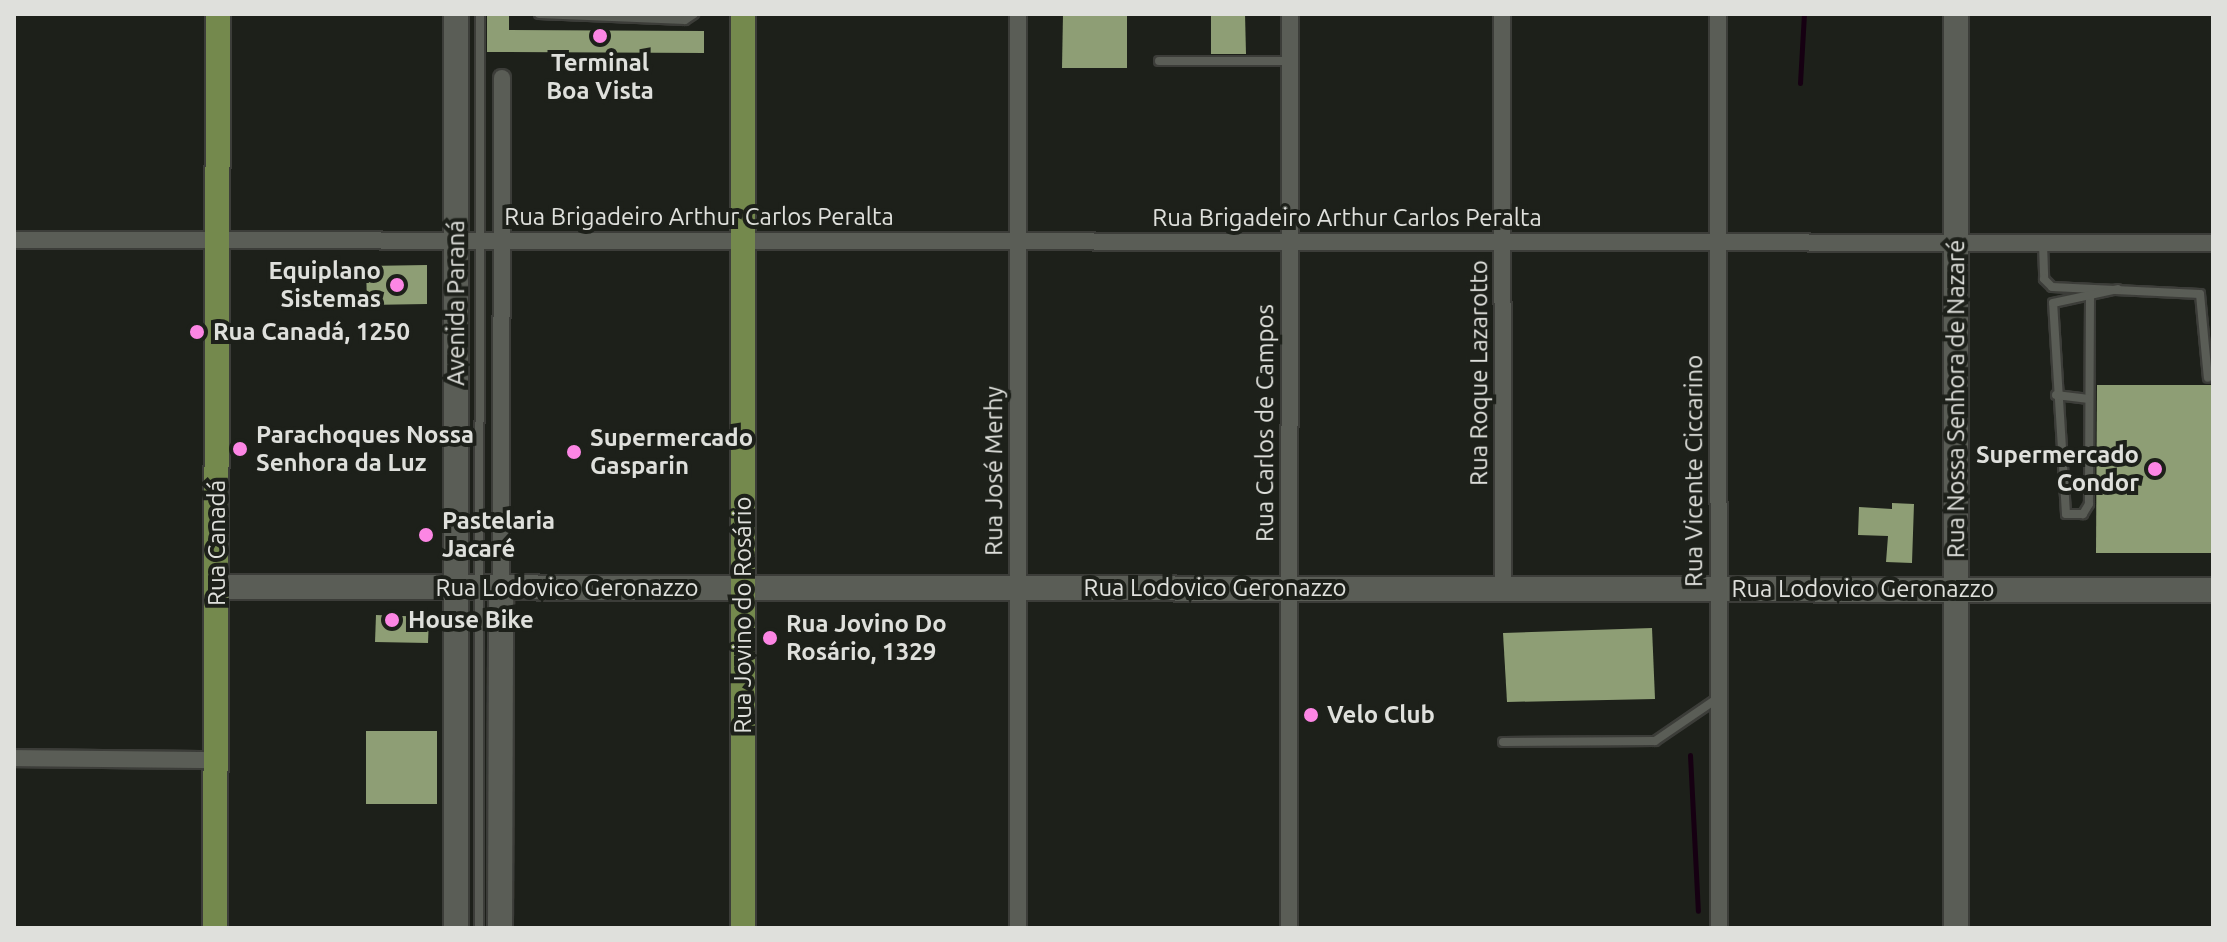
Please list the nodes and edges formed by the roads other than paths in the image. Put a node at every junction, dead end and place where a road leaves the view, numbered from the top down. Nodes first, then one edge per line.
1 (218, 14) edge
2 (456, 14) edge
3 (480, 14) edge
4 (539, 14) edge
5 (694, 14) edge
6 (743, 14) edge
7 (1018, 14) edge
8 (1290, 14) edge
9 (1502, 14) edge
10 (1718, 14) edge
11 (1956, 14) edge
12 (1159, 61) dead end
13 (1290, 61) junction
14 (502, 78) dead end
15 (14, 240) edge
16 (218, 241) junction
17 (468, 241) junction
18 (501, 241) junction
19 (743, 241) junction
20 (1018, 242) junction
21 (1289, 242) junction
22 (1502, 242) junction
23 (1718, 242) junction
24 (1956, 243) junction
25 (2043, 243) junction
26 (2213, 243) edge
27 (2118, 289) junction
28 (2090, 297) junction
29 (2208, 378) dead end
30 (2056, 395) junction
31 (2089, 399) junction
32 (216, 587) junction
33 (479, 588) junction
34 (743, 588) junction
35 (1018, 588) junction
36 (1289, 588) junction
37 (1503, 589) junction
38 (1719, 589) junction
39 (1956, 589) junction
40 (2213, 590) edge
41 (1719, 698) junction
42 (1503, 742) dead end
43 (14, 758) edge
44 (216, 760) junction
45 (215, 928) edge
46 (456, 928) edge
47 (479, 928) edge
48 (500, 928) edge
49 (743, 928) edge
50 (1018, 928) edge
51 (1289, 928) edge
52 (1719, 928) edge
53 (1956, 928) edge

1 - 16 main road, Rua Canadá
2 - 17 street, Avenida Paraná
3 - 17 lane
4 - 5 lane
6 - 19 main road, Rua Jovino do Rosário
7 - 20 street, Rua José Merhy
8 - 13 street, Rua Carlos de Campos
9 - 22 street, Rua Roque Lazarotto
10 - 23 street, Rua Vicente Ciccarino
11 - 24 street, Rua Nossa Senhora de Nazaré
12 - 13 lane
13 - 21 street, Rua Carlos de Campos
14 - 18 street, Avenida Paraná
15 - 16 street, Rua Brigadeiro Arthur Carlos Peralta
16 - 17 street, Rua Brigadeiro Arthur Carlos Peralta
16 - 32 main road, Rua Canadá
17 - 18 street, Rua Brigadeiro Arthur Carlos Peralta
17 - 33 street, Avenida Paraná
18 - 19 street, Rua Brigadeiro Arthur Carlos Peralta
18 - 33 street, Avenida Paraná
19 - 20 street, Rua Brigadeiro Arthur Carlos Peralta
19 - 34 main road, Rua Jovino do Rosário
20 - 21 street, Rua Brigadeiro Arthur Carlos Peralta
20 - 35 street, Rua José Merhy
21 - 22 street, Rua Brigadeiro Arthur Carlos Peralta
21 - 36 street, Rua Carlos de Campos
22 - 23 street, Rua Brigadeiro Arthur Carlos Peralta
22 - 37 street, Rua Roque Lazarotto
23 - 24 street, Rua Brigadeiro Arthur Carlos Peralta
23 - 38 street, Rua Vicente Ciccarino
24 - 25 street, Rua Brigadeiro Arthur Carlos Peralta
24 - 39 street, Rua Nossa Senhora de Nazaré
25 - 26 street, Rua Brigadeiro Arthur Carlos Peralta
25 - 27 lane
27 - 28 lane
27 - 29 lane
28 - 30 lane
28 - 31 lane
30 - 31 lane
30 - 31 lane
32 - 33 street, Rua Lodovico Geronazzo
32 - 44 main road, Rua Canadá
33 - 34 street, Rua Lodovico Geronazzo
33 - 46 street, Avenida Paraná
33 - 47 lane
33 - 48 street, Avenida Paraná
34 - 35 street, Rua Lodovico Geronazzo
34 - 49 main road, Rua Jovino do Rosário
35 - 36 street, Rua Lodovico Geronazzo
35 - 50 street, Rua José Merhy
36 - 37 street, Rua Lodovico Geronazzo
36 - 51 street, Rua Carlos de Campos
37 - 38 street, Rua Lodovico Geronazzo
38 - 39 street, Rua Lodovico Geronazzo
38 - 41 street, Rua Vicente Ciccarino
39 - 40 street, Rua Lodovico Geronazzo
39 - 53 street, Rua Nossa Senhora de Nazaré
41 - 42 lane
41 - 52 street, Rua Vicente Ciccarino
43 - 44 street
44 - 45 main road, Rua Canadá

